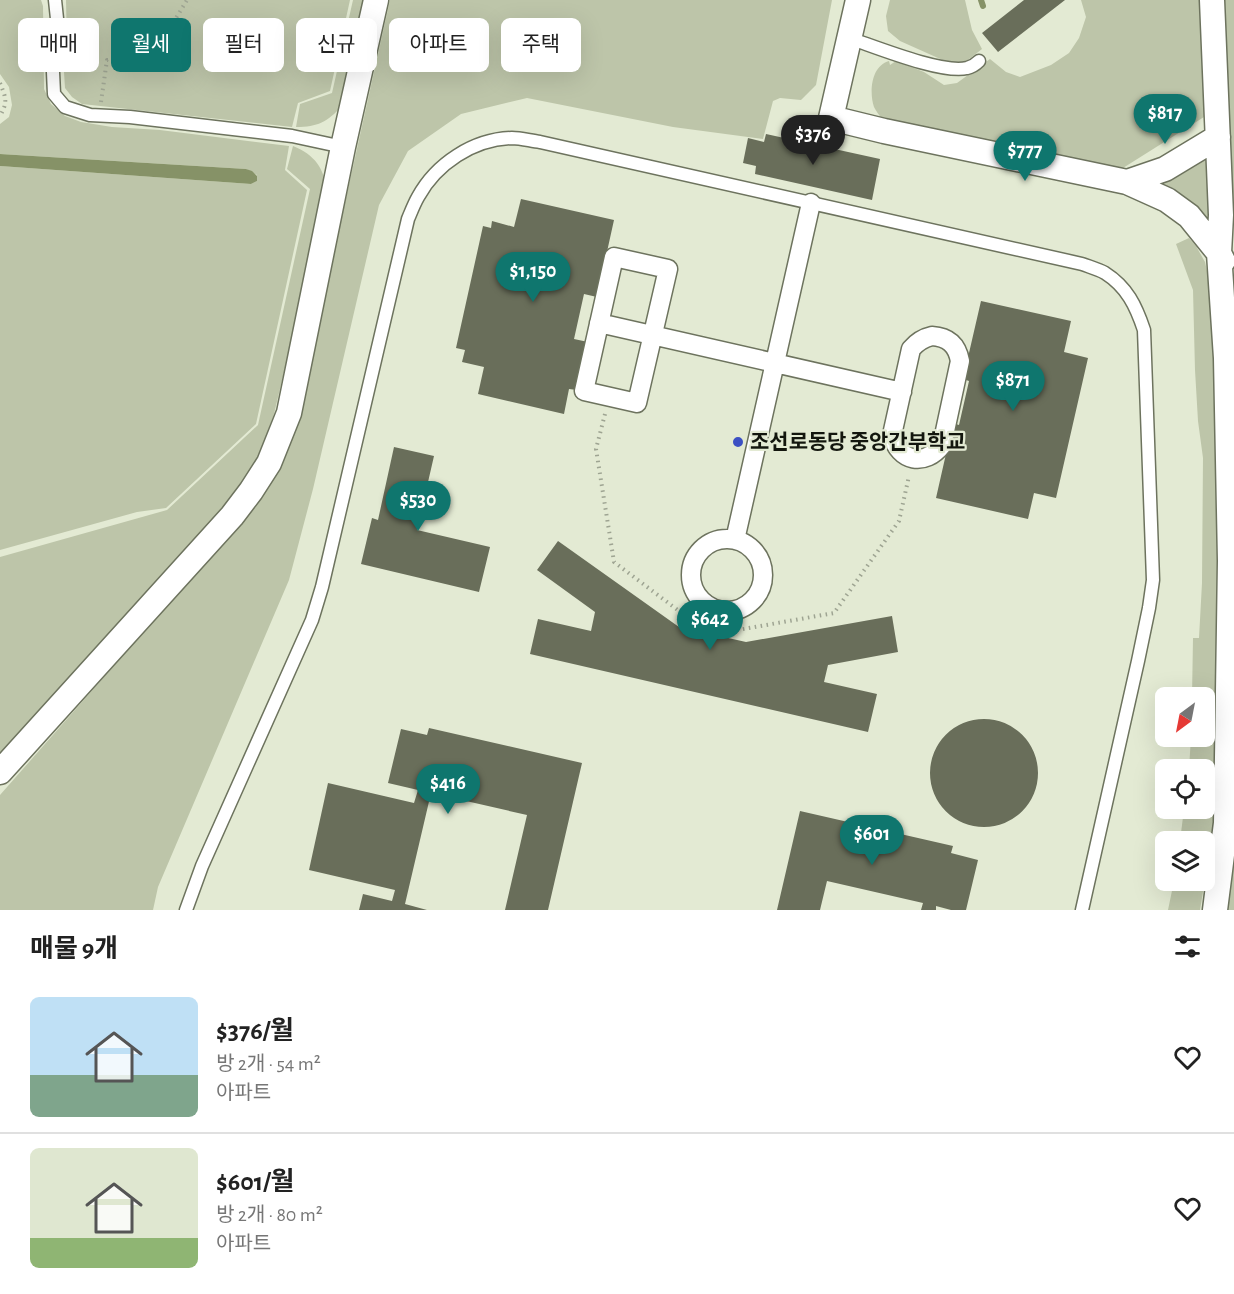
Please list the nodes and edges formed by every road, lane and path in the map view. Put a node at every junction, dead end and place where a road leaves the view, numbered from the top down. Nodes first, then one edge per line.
1 (55, 0) edge
2 (187, 0) edge
3 (376, 0) edge
4 (858, 0) edge
5 (1212, 0) edge
6 (849, 38) junction
7 (979, 61) dead end
8 (0, 83) edge
9 (100, 116) junction
10 (0, 117) edge
11 (1218, 137) junction
12 (343, 147) junction
13 (1127, 182) junction
14 (811, 203) junction
15 (1219, 252) junction
16 (1234, 289) edge
17 (599, 323) junction
18 (653, 336) junction
19 (775, 364) junction
20 (902, 393) junction
21 (609, 397) junction
22 (913, 458) junction
23 (735, 540) junction
24 (718, 618) junction
25 (0, 772) edge
26 (186, 910) edge
27 (1082, 910) edge
28 (1215, 910) edge

1 - 9 lane
2 - 9 path
3 - 12 street
4 - 6 street
5 - 11 street
6 - 7 lane
6 - 13 street
8 - 10 path
9 - 12 lane
11 - 13 street
11 - 15 street
12 - 25 street
13 - 15 street
14 - 19 street
14 - 26 lane
14 - 27 lane
15 - 16 street
15 - 28 street
17 - 18 street
17 - 18 street
17 - 21 street
18 - 19 street
18 - 21 street
19 - 20 street
19 - 23 street
20 - 22 street
20 - 22 street
21 - 24 path
22 - 24 path
23 - 24 street
23 - 24 street

